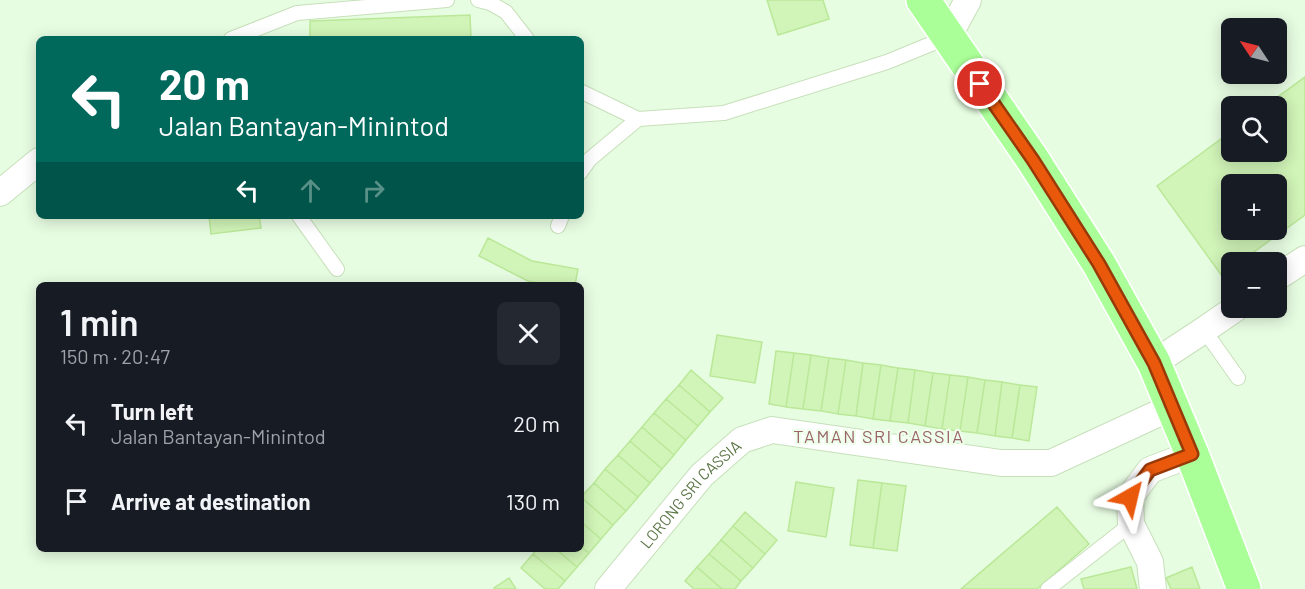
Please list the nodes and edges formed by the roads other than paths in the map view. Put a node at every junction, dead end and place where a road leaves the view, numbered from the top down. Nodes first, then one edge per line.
1 (447, 0) edge
2 (478, 0) edge
3 (923, 0) edge
4 (968, 0) edge
5 (239, 36) edge
6 (525, 36) edge
7 (948, 37) junction
8 (584, 93) edge
9 (638, 119) junction
10 (36, 163) edge
11 (584, 167) edge
12 (0, 193) edge
13 (301, 219) edge
14 (1305, 258) edge
15 (337, 269) dead end
16 (1287, 270) edge
17 (1221, 318) edge
18 (1204, 330) junction
19 (1154, 363) junction
20 (1238, 378) dead end
21 (1172, 406) junction
22 (1192, 454) junction
23 (1131, 524) junction
24 (608, 589) edge
25 (1048, 589) edge
26 (1153, 589) edge
27 (1244, 589) edge

1 - 5 lane
2 - 6 lane
3 - 7 main road
4 - 7 street
7 - 9 lane
7 - 19 main road
8 - 9 lane
9 - 11 lane
10 - 12 street
13 - 15 lane
14 - 16 street
17 - 18 street
18 - 19 street
18 - 20 lane
19 - 21 main road
21 - 22 main road
21 - 24 street, LORONG SRI CASSIA
22 - 23 street
22 - 27 main road
23 - 25 lane
23 - 26 street

